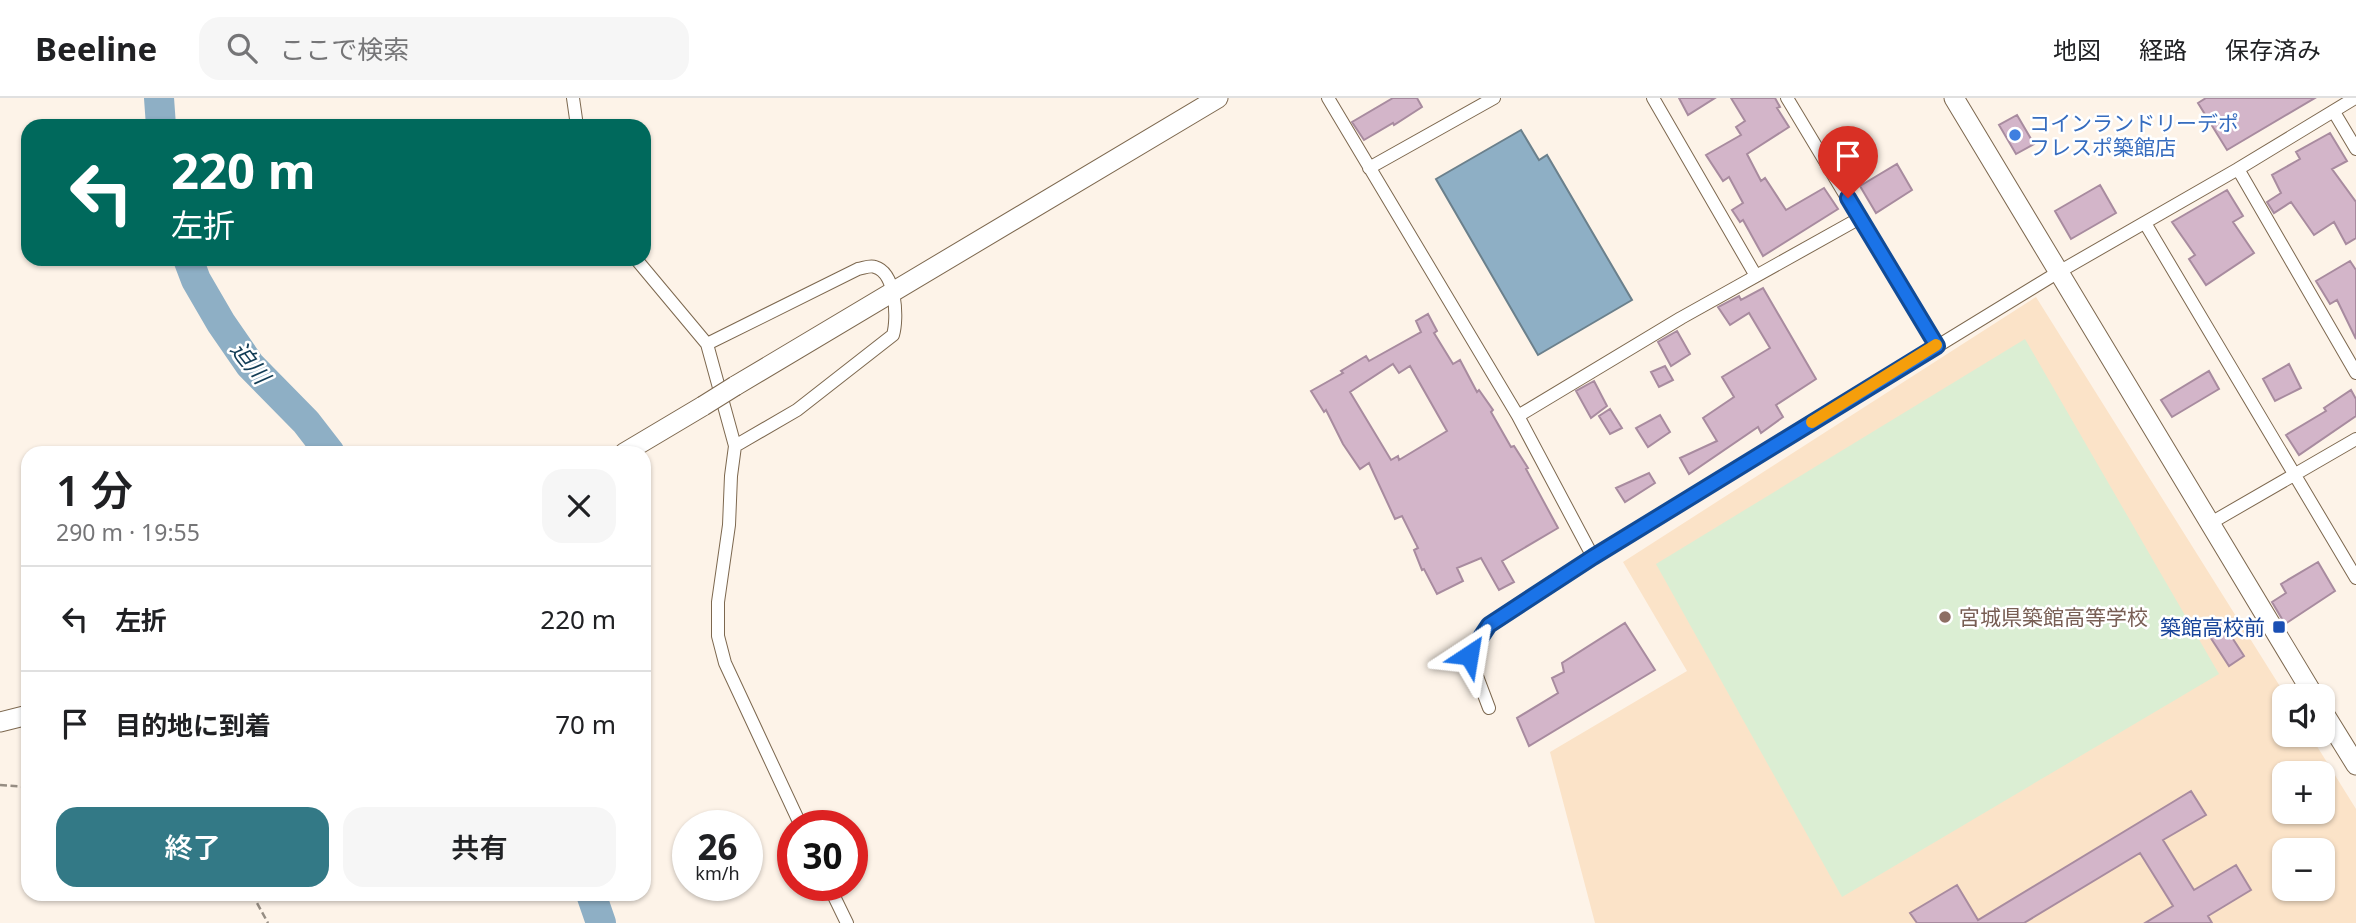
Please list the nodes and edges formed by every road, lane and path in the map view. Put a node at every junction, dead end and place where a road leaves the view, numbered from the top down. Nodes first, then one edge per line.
1 (573, 98) edge
2 (1218, 98) edge
3 (1328, 98) edge
4 (1494, 98) edge
5 (1653, 98) edge
6 (1787, 98) edge
7 (1954, 98) edge
8 (2355, 98) edge
9 (2334, 111) junction
10 (576, 119) edge
11 (2356, 149) edge
12 (1369, 168) junction
13 (2238, 169) junction
14 (1860, 218) junction
15 (2144, 223) junction
16 (642, 266) edge
17 (2057, 273) junction
18 (1756, 276) junction
19 (893, 293) junction
20 (707, 344) junction
21 (1937, 346) junction
22 (2356, 373) edge
23 (1518, 416) junction
24 (2356, 439) edge
25 (636, 446) edge
26 (735, 446) junction
27 (2295, 475) junction
28 (2209, 524) junction
29 (1593, 557) junction
30 (2356, 578) edge
31 (2307, 684) edge
32 (1489, 708) dead end
33 (21, 717) edge
34 (0, 722) edge
35 (2335, 731) edge
36 (2356, 765) edge
37 (0, 785) edge
38 (21, 786) edge
39 (794, 810) edge
40 (256, 901) edge
41 (836, 901) edge
42 (268, 923) edge
43 (847, 923) edge

1 - 10 street
2 - 19 street
3 - 12 street
4 - 12 street
5 - 18 street
6 - 14 street
7 - 17 street
8 - 9 street
9 - 11 street
9 - 13 street
12 - 23 street
13 - 15 street
13 - 22 street
14 - 18 street
14 - 21 street
15 - 17 street
15 - 27 street
16 - 20 street
17 - 21 street
17 - 28 street
18 - 23 street
19 - 20 street
19 - 25 street, bridge
19 - 26 street
20 - 26 street
21 - 29 street
23 - 29 street
24 - 27 street
26 - 39 street
27 - 28 street
27 - 30 street
28 - 31 street
29 - 32 street
33 - 34 street
35 - 36 street
37 - 38 path
40 - 42 path
41 - 43 street

